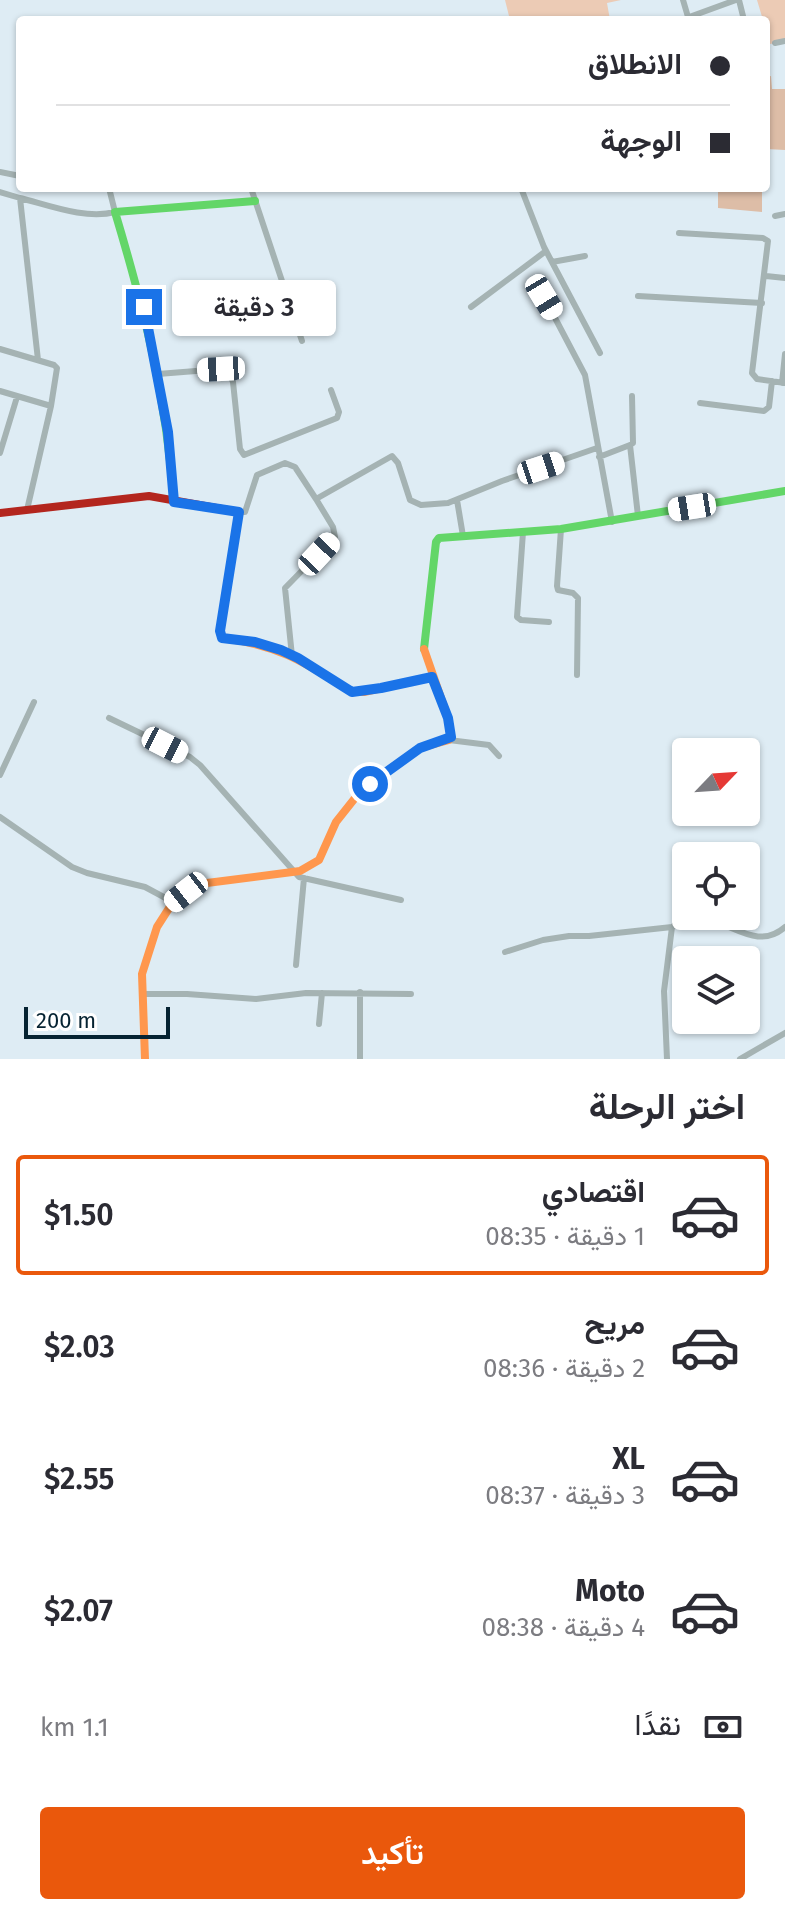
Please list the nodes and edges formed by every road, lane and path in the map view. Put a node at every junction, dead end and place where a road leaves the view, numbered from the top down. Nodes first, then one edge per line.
1 (738, 0) edge
2 (693, 16) edge
3 (785, 41) edge
4 (775, 43) dead end
5 (0, 192) edge
6 (110, 192) edge
7 (252, 192) edge
8 (523, 192) edge
9 (20, 198) junction
10 (255, 201) junction
11 (115, 212) junction
12 (785, 214) edge
13 (775, 216) dead end
14 (679, 233) dead end
15 (546, 251) junction
16 (585, 256) dead end
17 (552, 262) junction
18 (766, 276) junction
19 (785, 278) edge
20 (638, 296) dead end
21 (544, 297) dead end
22 (762, 303) junction
23 (471, 307) dead end
24 (302, 341) dead end
25 (0, 349) edge
26 (600, 353) dead end
27 (785, 354) edge
28 (38, 360) junction
29 (158, 374) junction
30 (772, 381) junction
31 (784, 383) edge
32 (331, 390) dead end
33 (0, 391) edge
34 (632, 396) dead end
35 (17, 397) junction
36 (700, 403) dead end
37 (51, 406) junction
38 (630, 445) junction
39 (597, 448) junction
40 (0, 453) edge
41 (599, 457) junction
42 (785, 491) edge
43 (316, 499) junction
44 (457, 500) junction
45 (174, 502) junction
46 (27, 510) junction
47 (239, 512) junction
48 (0, 513) edge
49 (638, 516) junction
50 (612, 522) junction
51 (561, 529) junction
52 (523, 532) junction
53 (463, 536) junction
54 (549, 622) dead end
55 (292, 656) junction
56 (577, 675) dead end
57 (432, 677) junction
58 (34, 702) dead end
59 (109, 718) dead end
60 (449, 740) junction
61 (499, 756) dead end
62 (0, 775) edge
63 (0, 817) edge
64 (293, 872) junction
65 (304, 878) junction
66 (401, 900) dead end
67 (173, 902) junction
68 (672, 927) joint
69 (785, 927) edge
70 (734, 930) edge
71 (505, 952) dead end
72 (296, 965) dead end
73 (360, 992) junction
74 (322, 993) junction
75 (142, 994) junction
76 (411, 994) dead end
77 (319, 1024) dead end
78 (785, 1033) edge
79 (145, 1059) edge
80 (360, 1059) edge
81 (667, 1059) edge
82 (740, 1059) edge

1 - 2 street
3 - 4 street
5 - 9 street
6 - 11 street
7 - 10 street
8 - 15 street
9 - 11 street
9 - 28 street
10 - 11 street
10 - 24 street
11 - 29 street
12 - 13 street
14 - 18 street
15 - 17 street
15 - 23 street
16 - 17 street
17 - 26 street
18 - 19 street
18 - 22 street
20 - 22 street
21 - 39 street
22 - 30 street
25 - 28 street
27 - 31 street
28 - 37 street
29 - 32 street
29 - 45 street
30 - 31 street
30 - 36 street
33 - 35 street
34 - 38 street
35 - 37 street
35 - 40 street
37 - 46 street
38 - 41 street
38 - 49 street
39 - 41 street
39 - 44 street
41 - 50 street
42 - 49 street
43 - 44 street
43 - 47 street
43 - 55 street
44 - 53 street
45 - 46 street
45 - 47 street
46 - 48 street
47 - 55 street
49 - 50 street
50 - 51 street
51 - 52 street
51 - 56 street
52 - 53 street
52 - 54 street
53 - 57 street
55 - 57 street
57 - 60 street
58 - 62 street
59 - 64 street
60 - 61 street
60 - 64 street
63 - 67 street
64 - 65 street
64 - 67 street
65 - 66 street
65 - 72 street
67 - 75 street
68 - 71 street
68 - 81 street
69 - 70 street
73 - 74 street
73 - 76 street
73 - 80 street
74 - 75 street
74 - 77 street
75 - 79 street
78 - 82 street

